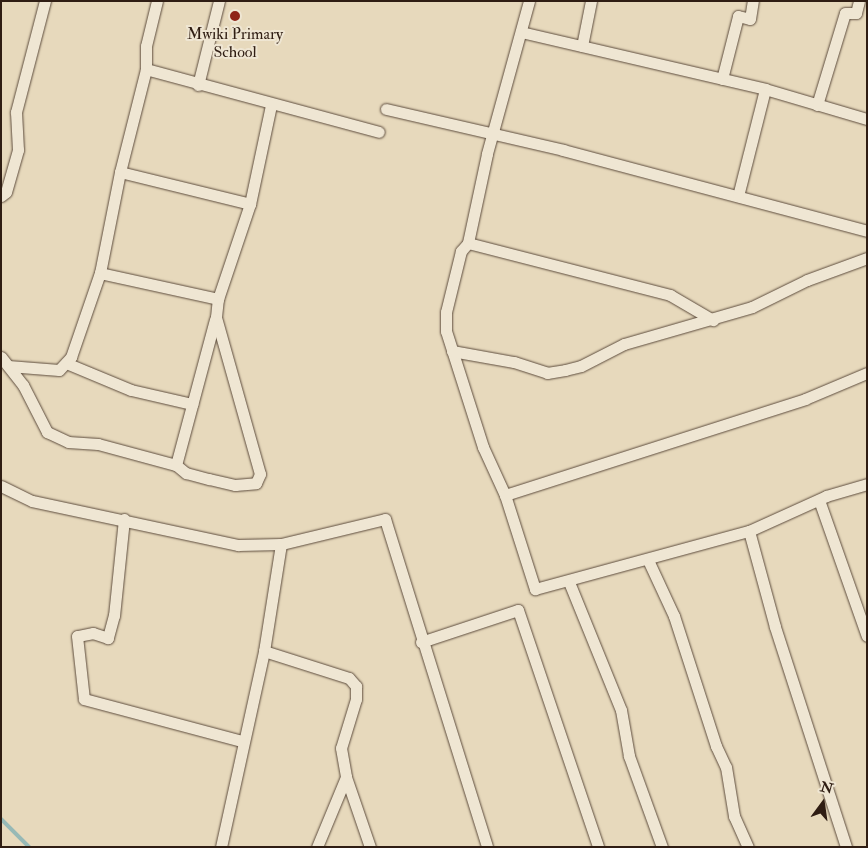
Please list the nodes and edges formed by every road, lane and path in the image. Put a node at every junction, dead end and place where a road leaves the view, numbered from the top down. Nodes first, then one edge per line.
1 (45, 1) edge
2 (157, 1) edge
3 (219, 1) edge
4 (529, 1) edge
5 (592, 1) edge
6 (753, 1) edge
7 (859, 1) edge
8 (521, 32) junction
9 (582, 46) junction
10 (146, 69) junction
11 (722, 79) junction
12 (198, 85) junction
13 (765, 89) junction
14 (272, 105) junction
15 (817, 105) junction
16 (386, 109) dead end
17 (867, 119) edge
18 (379, 132) dead end
19 (493, 134) junction
20 (120, 172) junction
21 (1, 196) edge
22 (738, 196) junction
23 (250, 204) junction
24 (867, 232) edge
25 (468, 243) junction
26 (867, 258) edge
27 (100, 273) junction
28 (218, 299) junction
29 (216, 317) junction
30 (713, 320) junction
31 (452, 350) junction
32 (5, 361) edge
33 (66, 364) junction
34 (867, 373) edge
35 (192, 404) junction
36 (176, 465) junction
37 (867, 484) edge
38 (1, 486) edge
39 (505, 495) junction
40 (819, 500) junction
41 (124, 519) junction
42 (749, 530) junction
43 (282, 544) junction
44 (648, 560) junction
45 (569, 582) junction
46 (867, 636) edge
47 (421, 642) junction
48 (264, 651) junction
49 (242, 742) junction
50 (346, 777) junction
51 (657, 845) edge
52 (221, 847) edge
53 (317, 847) edge
54 (370, 847) edge
55 (487, 847) edge
56 (598, 847) edge
57 (748, 847) edge
58 (846, 847) edge

1 - 21 street
2 - 10 street
3 - 12 street
4 - 8 street
5 - 9 street
6 - 11 street
7 - 15 street
8 - 9 street
8 - 19 street
9 - 11 street
10 - 12 street
10 - 20 street
11 - 13 street
12 - 14 street
13 - 15 street
13 - 22 street
14 - 18 street
14 - 23 street
15 - 17 street
16 - 19 street
19 - 22 street
19 - 25 street
20 - 23 street
20 - 27 street
22 - 24 street
23 - 28 street
25 - 30 street
25 - 31 street
26 - 30 street
27 - 28 street
27 - 33 street
28 - 29 street
29 - 35 street
29 - 36 street
30 - 31 street
31 - 39 street
32 - 33 street
32 - 36 street
33 - 35 street
34 - 39 street
35 - 36 street
37 - 40 street
38 - 41 street
39 - 45 street
40 - 42 street
40 - 46 street
41 - 43 street
41 - 49 street
42 - 44 street
42 - 58 street
43 - 47 street
43 - 48 street
44 - 45 street
44 - 57 street
45 - 51 street
47 - 55 street
47 - 56 street
48 - 49 street
48 - 50 street
49 - 52 street
50 - 53 street
50 - 54 street

